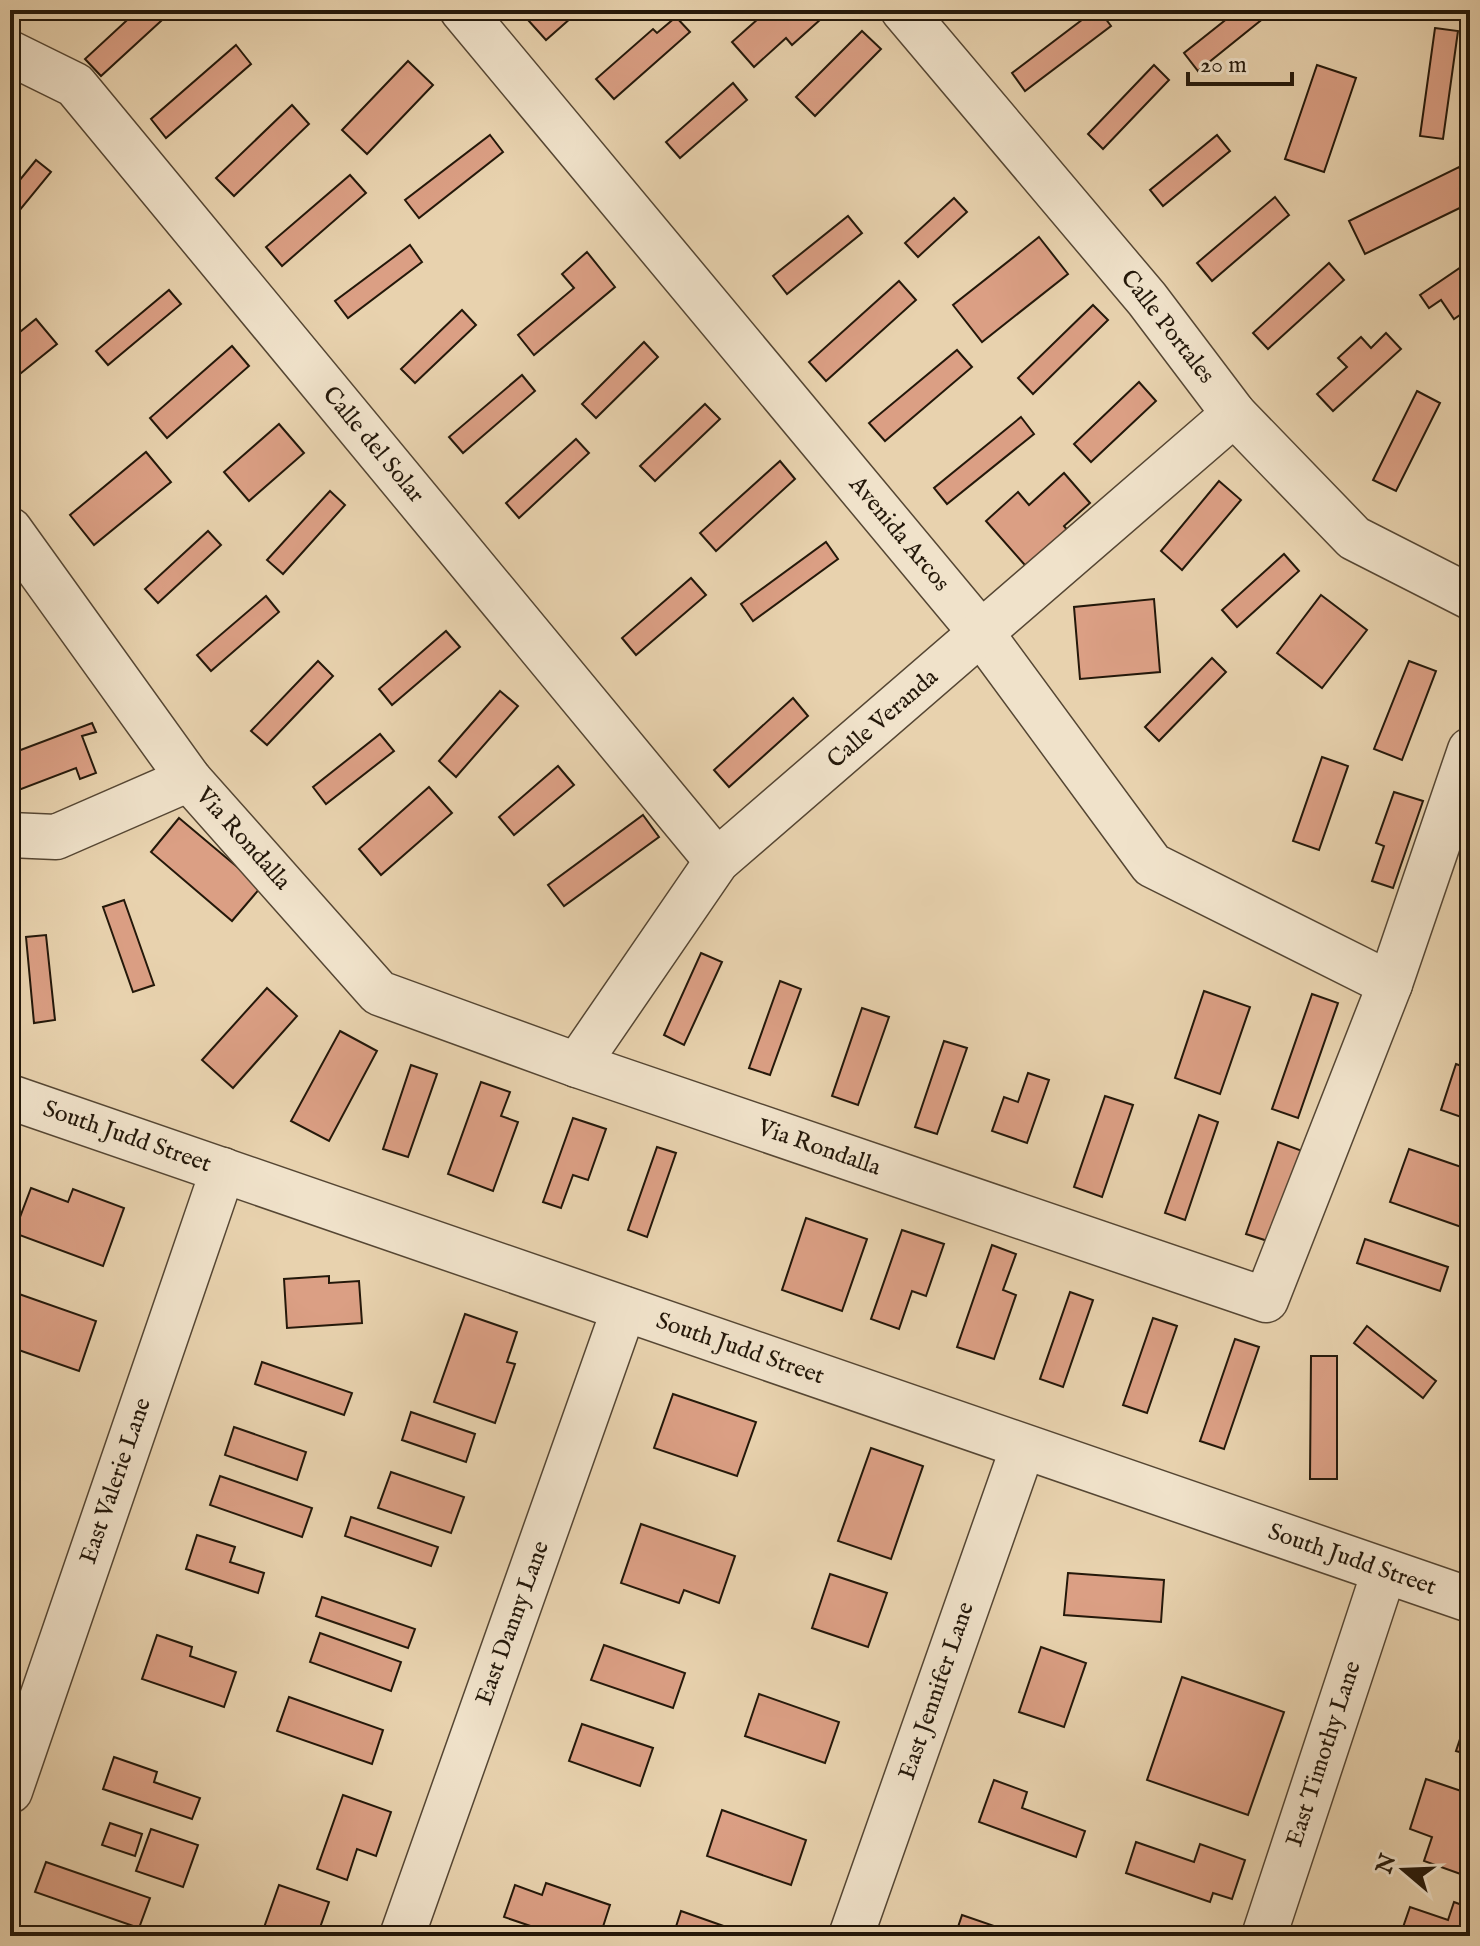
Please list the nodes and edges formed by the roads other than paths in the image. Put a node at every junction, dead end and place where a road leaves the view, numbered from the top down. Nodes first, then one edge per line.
1 (462, 10) edge
2 (903, 10) edge
3 (10, 53) edge
4 (1234, 414) junction
5 (10, 530) edge
6 (1470, 597) edge
7 (982, 634) junction
8 (1470, 750) edge
9 (189, 779) junction
10 (10, 835) edge
11 (717, 861) junction
12 (1390, 984) junction
13 (577, 1065) junction
14 (10, 1097) edge
15 (223, 1170) junction
16 (624, 1309) junction
17 (1023, 1447) junction
18 (1384, 1572) junction
19 (1470, 1600) edge
20 (10, 1791) edge
21 (402, 1936) edge
22 (851, 1936) edge
23 (1264, 1936) edge

1 - 7 street, Avenida Arcos
2 - 4 street, Calle Portales
3 - 11 street, Calle del Solar
4 - 6 street, Calle Portales
4 - 7 street, Calle Veranda
5 - 9 street, Via Rondalla
7 - 11 street, Calle Veranda
7 - 12 street, Avenida Arcos
8 - 12 street, Via Rondalla
9 - 10 street
9 - 13 street, Via Rondalla
11 - 13 street, Calle Veranda
12 - 13 street, Via Rondalla
14 - 15 street, South Judd Street
15 - 16 street, South Judd Street
15 - 20 street, East Valerie Lane
16 - 17 street, South Judd Street
16 - 21 street, East Danny Lane
17 - 18 street, South Judd Street
17 - 22 street, East Jennifer Lane
18 - 19 street, South Judd Street
18 - 23 street, East Timothy Lane

